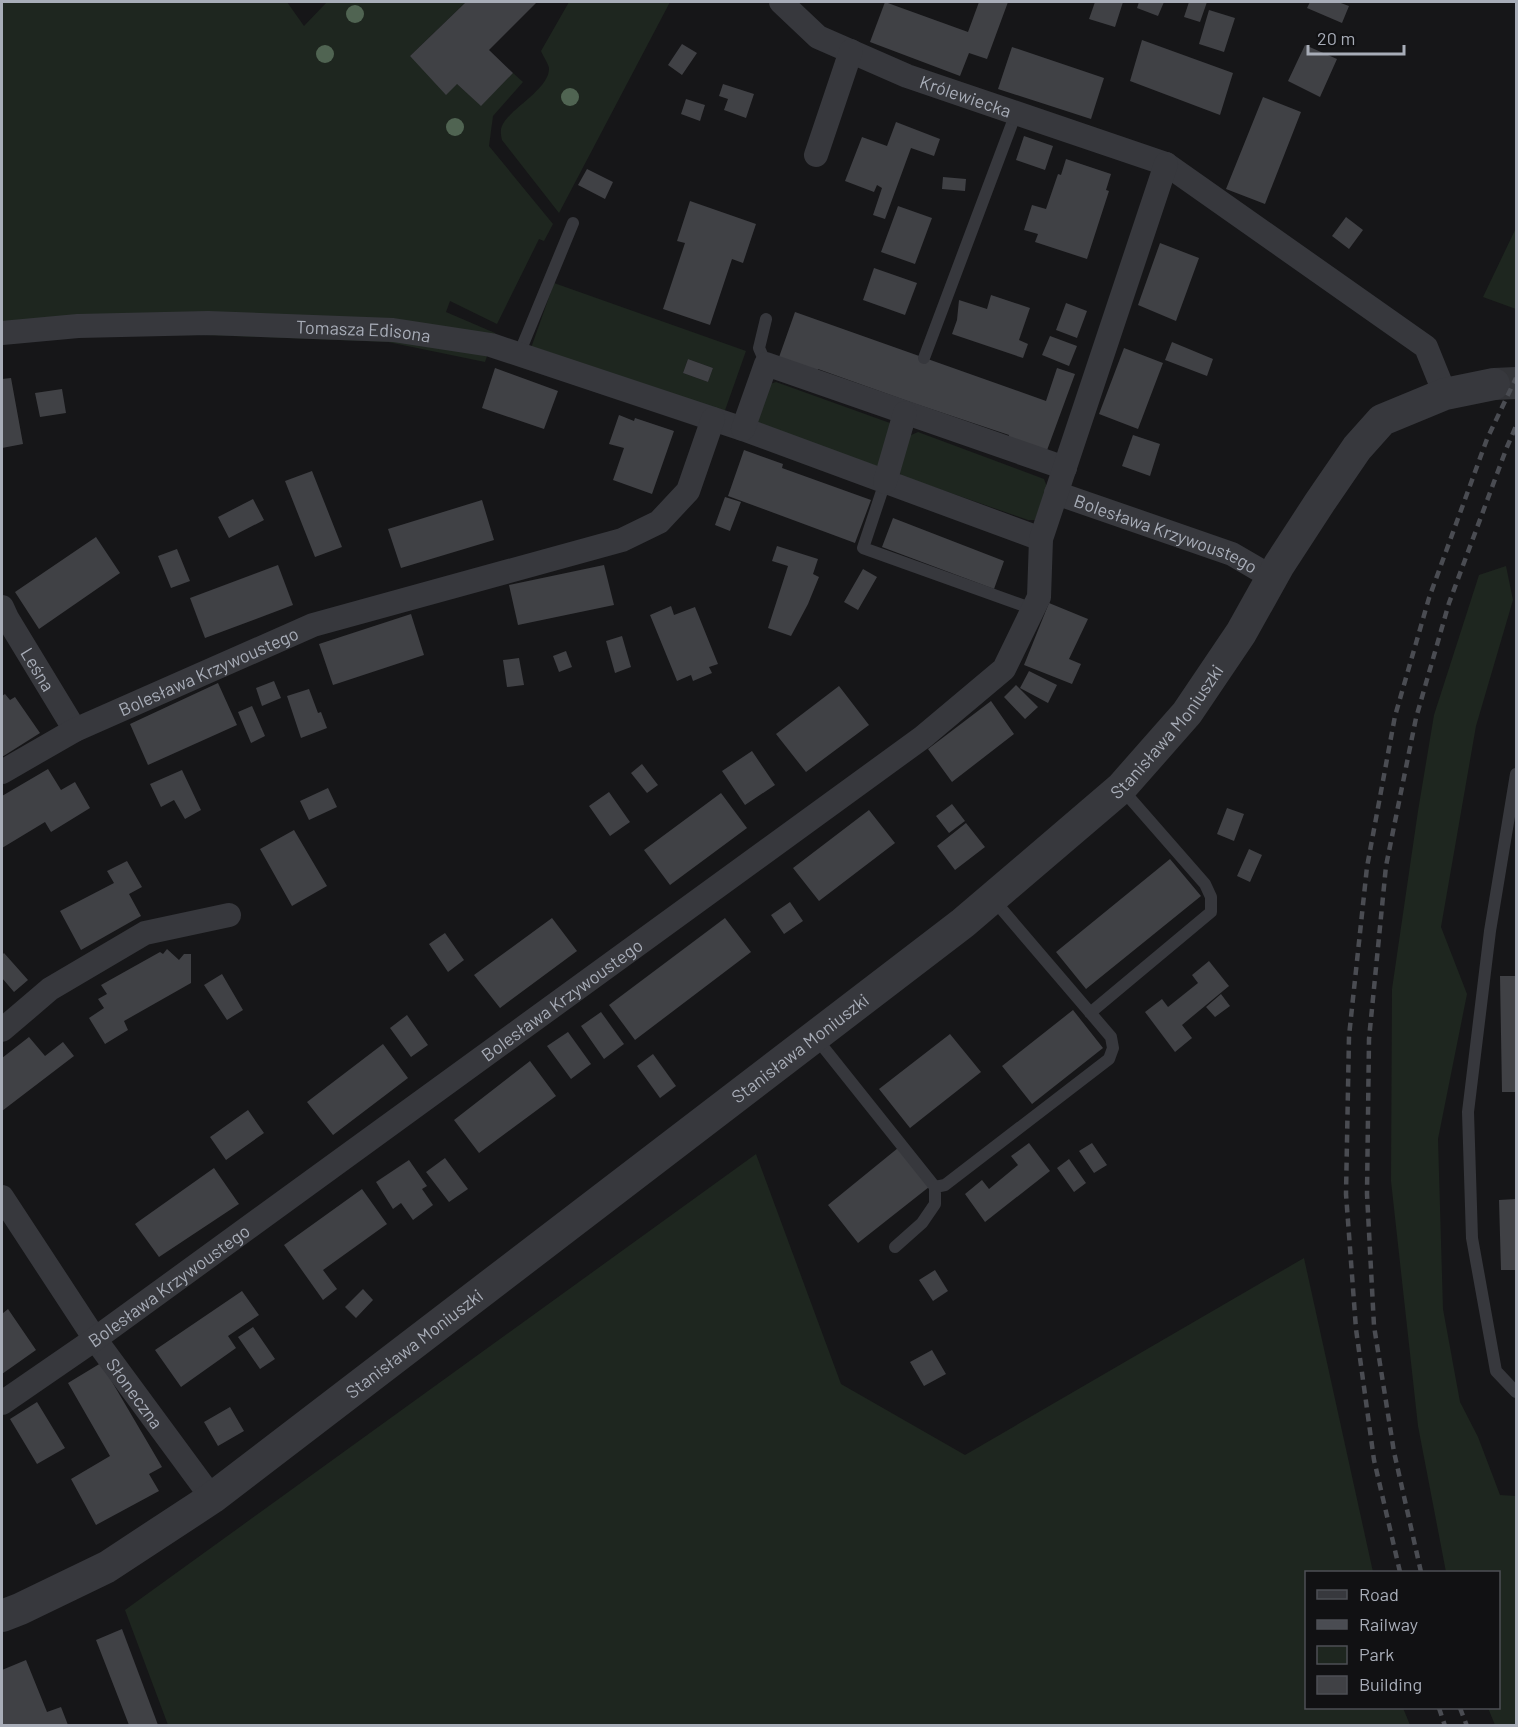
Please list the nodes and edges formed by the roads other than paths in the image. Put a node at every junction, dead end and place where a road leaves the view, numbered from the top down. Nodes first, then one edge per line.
1 (781, 2) edge
2 (851, 51) junction
3 (1016, 113) junction
4 (816, 155) dead end
5 (1166, 164) junction
6 (573, 223) dead end
7 (766, 320) dead end
8 (2, 333) edge
9 (519, 354) junction
10 (924, 358) dead end
11 (766, 364) junction
12 (1494, 384) tunnel mouth
13 (1445, 394) junction
14 (907, 407) junction
15 (713, 419) junction
16 (743, 429) junction
17 (1065, 468) junction
18 (885, 482) junction
19 (1056, 492) junction
20 (1041, 539) junction
21 (1273, 578) junction
22 (2, 607) edge
23 (1033, 609) junction
24 (75, 730) junction
25 (2, 772) edge
26 (1516, 774) edge
27 (1121, 788) junction
28 (992, 898) junction
29 (229, 915) dead end
30 (1090, 1013) junction
31 (2, 1030) edge
32 (815, 1037) junction
33 (935, 1187) junction
34 (2, 1197) edge
35 (895, 1246) dead end
36 (95, 1339) junction
37 (1516, 1392) edge
38 (2, 1403) edge
39 (212, 1498) junction
40 (2, 1616) edge

1 - 2 street, Królewiecka
2 - 3 street, Królewiecka
2 - 4 street
3 - 5 street, Królewiecka
3 - 10 lane
5 - 13 street, Królewiecka
5 - 17 street
6 - 9 lane
7 - 11 lane
8 - 9 street, Tomasza Edisona
9 - 15 street, Tomasza Edisona
11 - 14 street, Bolesława Krzywoustego
11 - 16 street
12 - 13 street, Stanisława Moniuszki
13 - 21 street, Stanisława Moniuszki
14 - 17 street, Bolesława Krzywoustego
14 - 18 street
15 - 16 street
15 - 24 street, Bolesława Krzywoustego
16 - 18 street
17 - 19 street, Bolesława Krzywoustego
18 - 20 street
18 - 23 lane
19 - 20 street, Bolesława Krzywoustego
19 - 21 street, Bolesława Krzywoustego
20 - 23 street, Bolesława Krzywoustego
21 - 27 street, Stanisława Moniuszki
22 - 24 street, Leśna
23 - 36 street, Bolesława Krzywoustego
24 - 25 street, Bolesława Krzywoustego
26 - 37 lane
27 - 28 street, Stanisława Moniuszki
27 - 30 lane
28 - 30 lane
28 - 32 street, Stanisława Moniuszki
29 - 31 street
30 - 33 lane
32 - 33 lane
32 - 39 street, Stanisława Moniuszki
33 - 35 lane
34 - 36 street, Słoneczna
36 - 38 street, Bolesława Krzywoustego
36 - 39 street, Słoneczna
39 - 40 street, Stanisława Moniuszki

